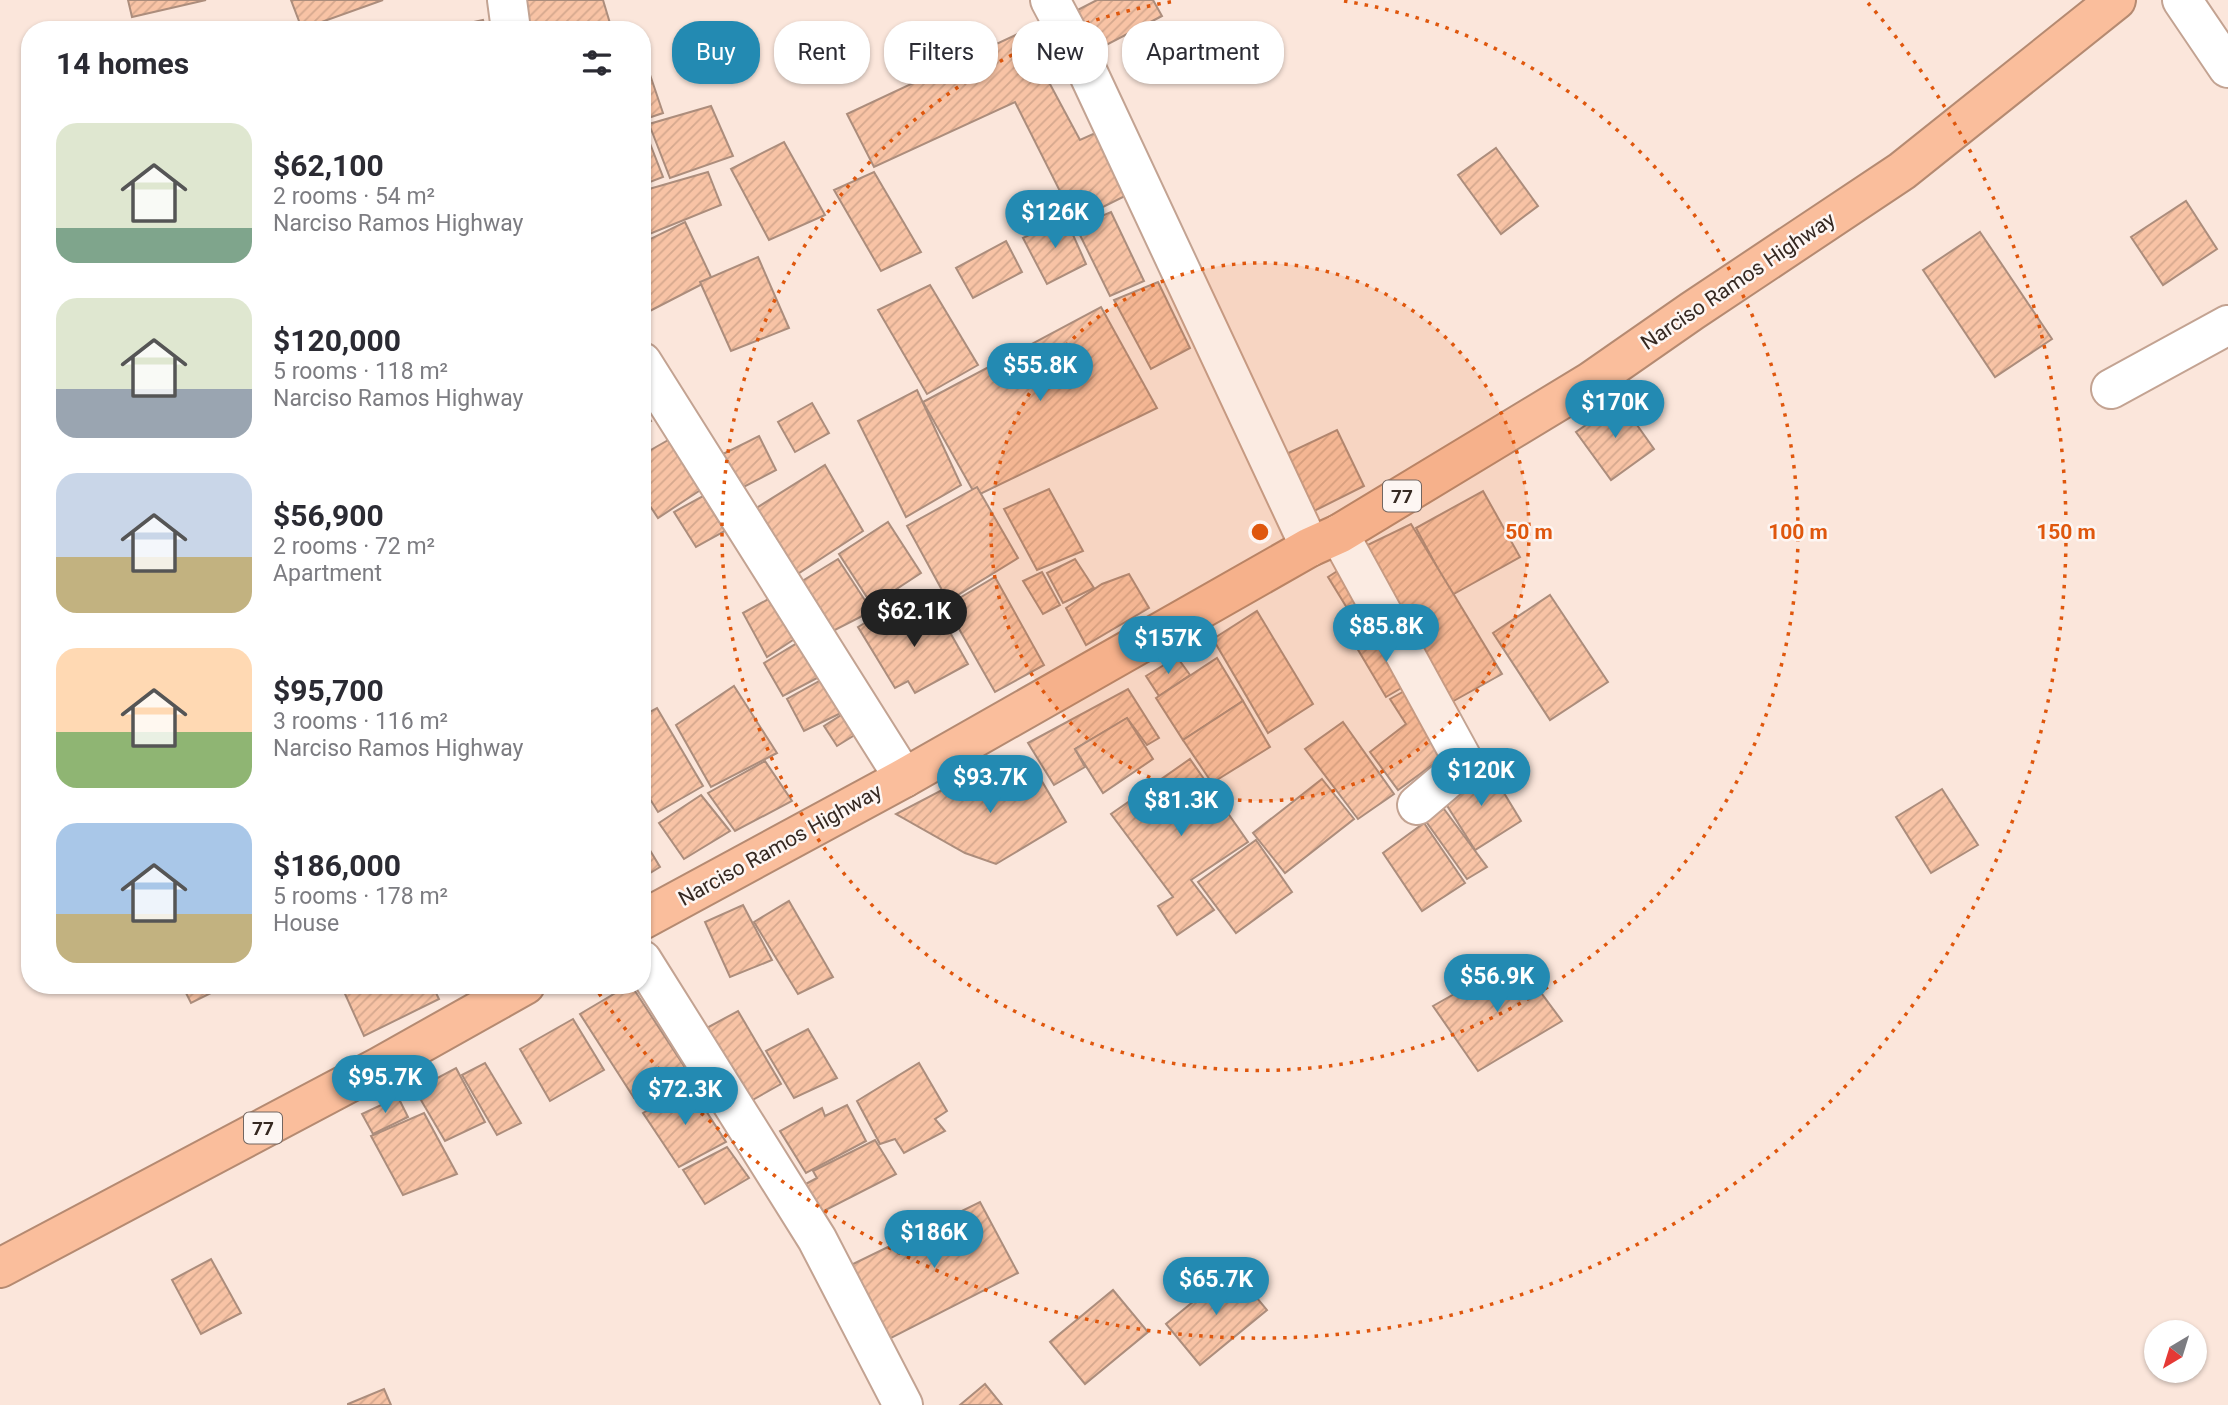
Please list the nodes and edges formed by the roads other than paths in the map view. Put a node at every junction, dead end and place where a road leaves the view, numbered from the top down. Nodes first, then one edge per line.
1 (506, 0) edge
2 (1050, 0) edge
3 (2116, 0) edge
4 (2182, 0) edge
5 (510, 21) edge
6 (2228, 68) edge
7 (2228, 325) edge
8 (651, 376) edge
9 (2111, 389) dead end
10 (1325, 540) junction
11 (904, 778) junction
12 (1417, 804) dead end
13 (651, 915) edge
14 (651, 974) edge
15 (509, 994) edge
16 (0, 1268) edge
17 (904, 1405) edge

1 - 5 street
2 - 10 street
3 - 10 highway, Narciso Ramos Highway / 77
4 - 6 street
7 - 9 street
8 - 11 street
10 - 11 highway, Narciso Ramos Highway / 77
10 - 12 street
11 - 13 highway, Narciso Ramos Highway / 77
14 - 17 street
15 - 16 highway, 77

